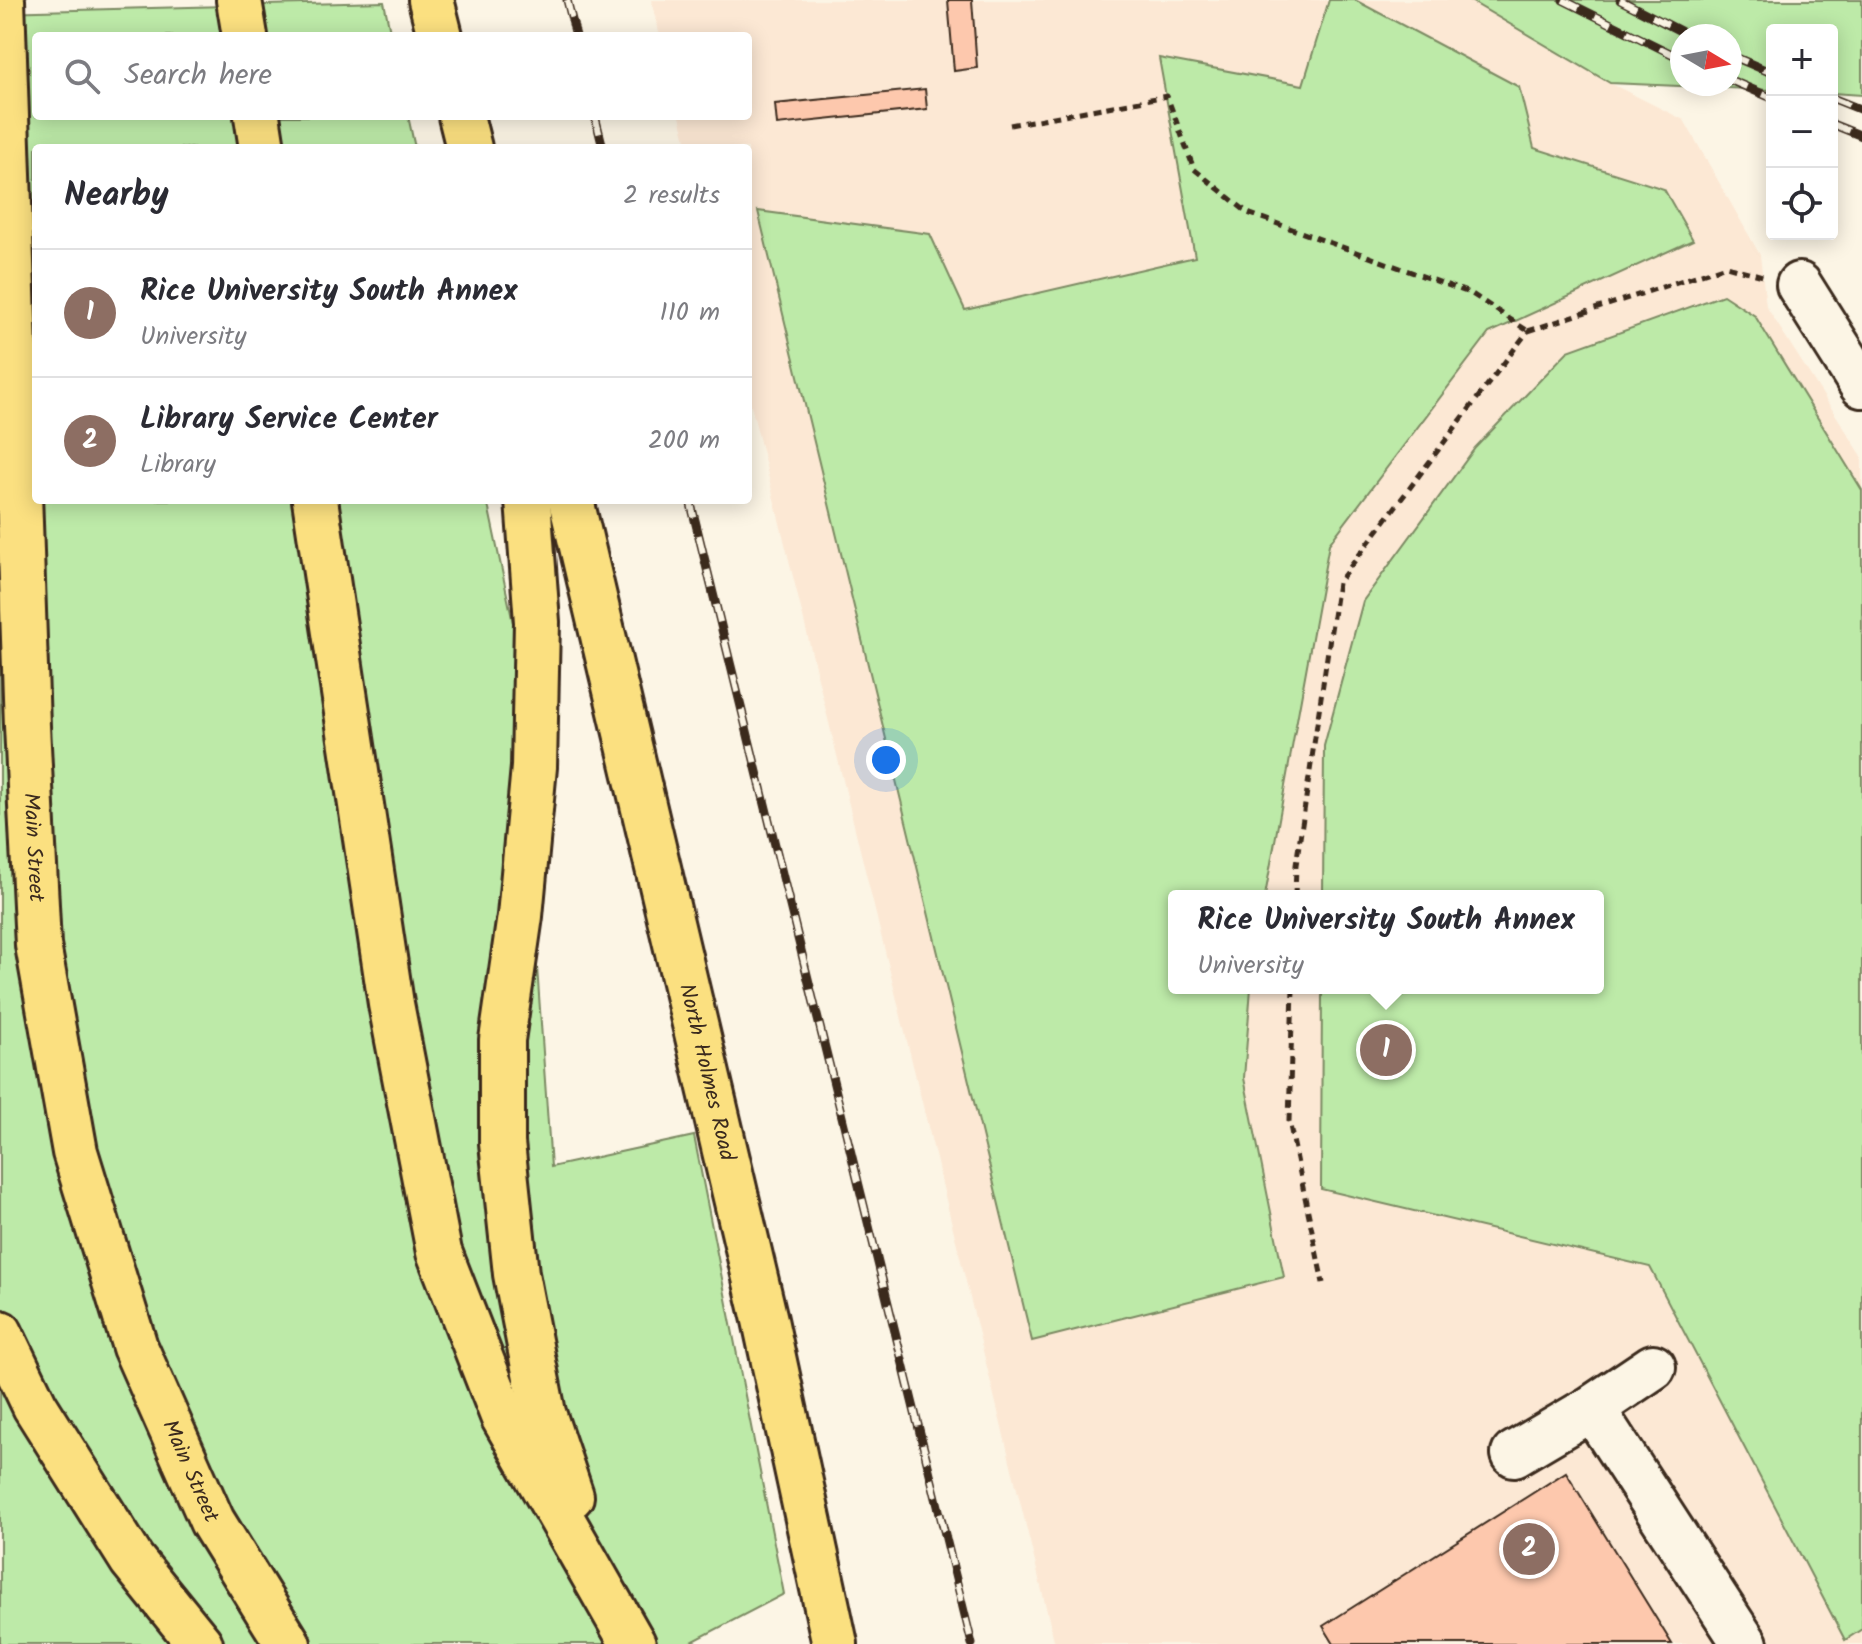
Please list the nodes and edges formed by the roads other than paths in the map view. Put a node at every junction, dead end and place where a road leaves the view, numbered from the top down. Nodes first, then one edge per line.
1 (239, 0) edge
2 (431, 0) edge
3 (2, 18) edge
4 (244, 32) edge
5 (439, 32) edge
6 (258, 120) edge
7 (462, 120) edge
8 (261, 144) edge
9 (468, 144) edge
10 (1799, 285) road end
11 (1862, 385) edge
12 (316, 504) edge
13 (528, 504) edge
14 (572, 504) edge
15 (0, 1333) edge
16 (1653, 1367) dead end
17 (1592, 1408) junction
18 (1514, 1454) dead end
19 (602, 1589) junction
20 (631, 1641) edge
21 (200, 1644) edge
22 (288, 1644) edge
23 (835, 1644) edge
24 (1745, 1644) edge

1 - 4 main road
2 - 5 main road
3 - 22 main road, Main Street
6 - 8 main road
7 - 9 main road
10 - 11 street
12 - 19 main road
13 - 19 main road
14 - 23 main road, North Holmes Road
15 - 21 main road
16 - 17 street
17 - 18 street
17 - 24 street
19 - 20 main road

